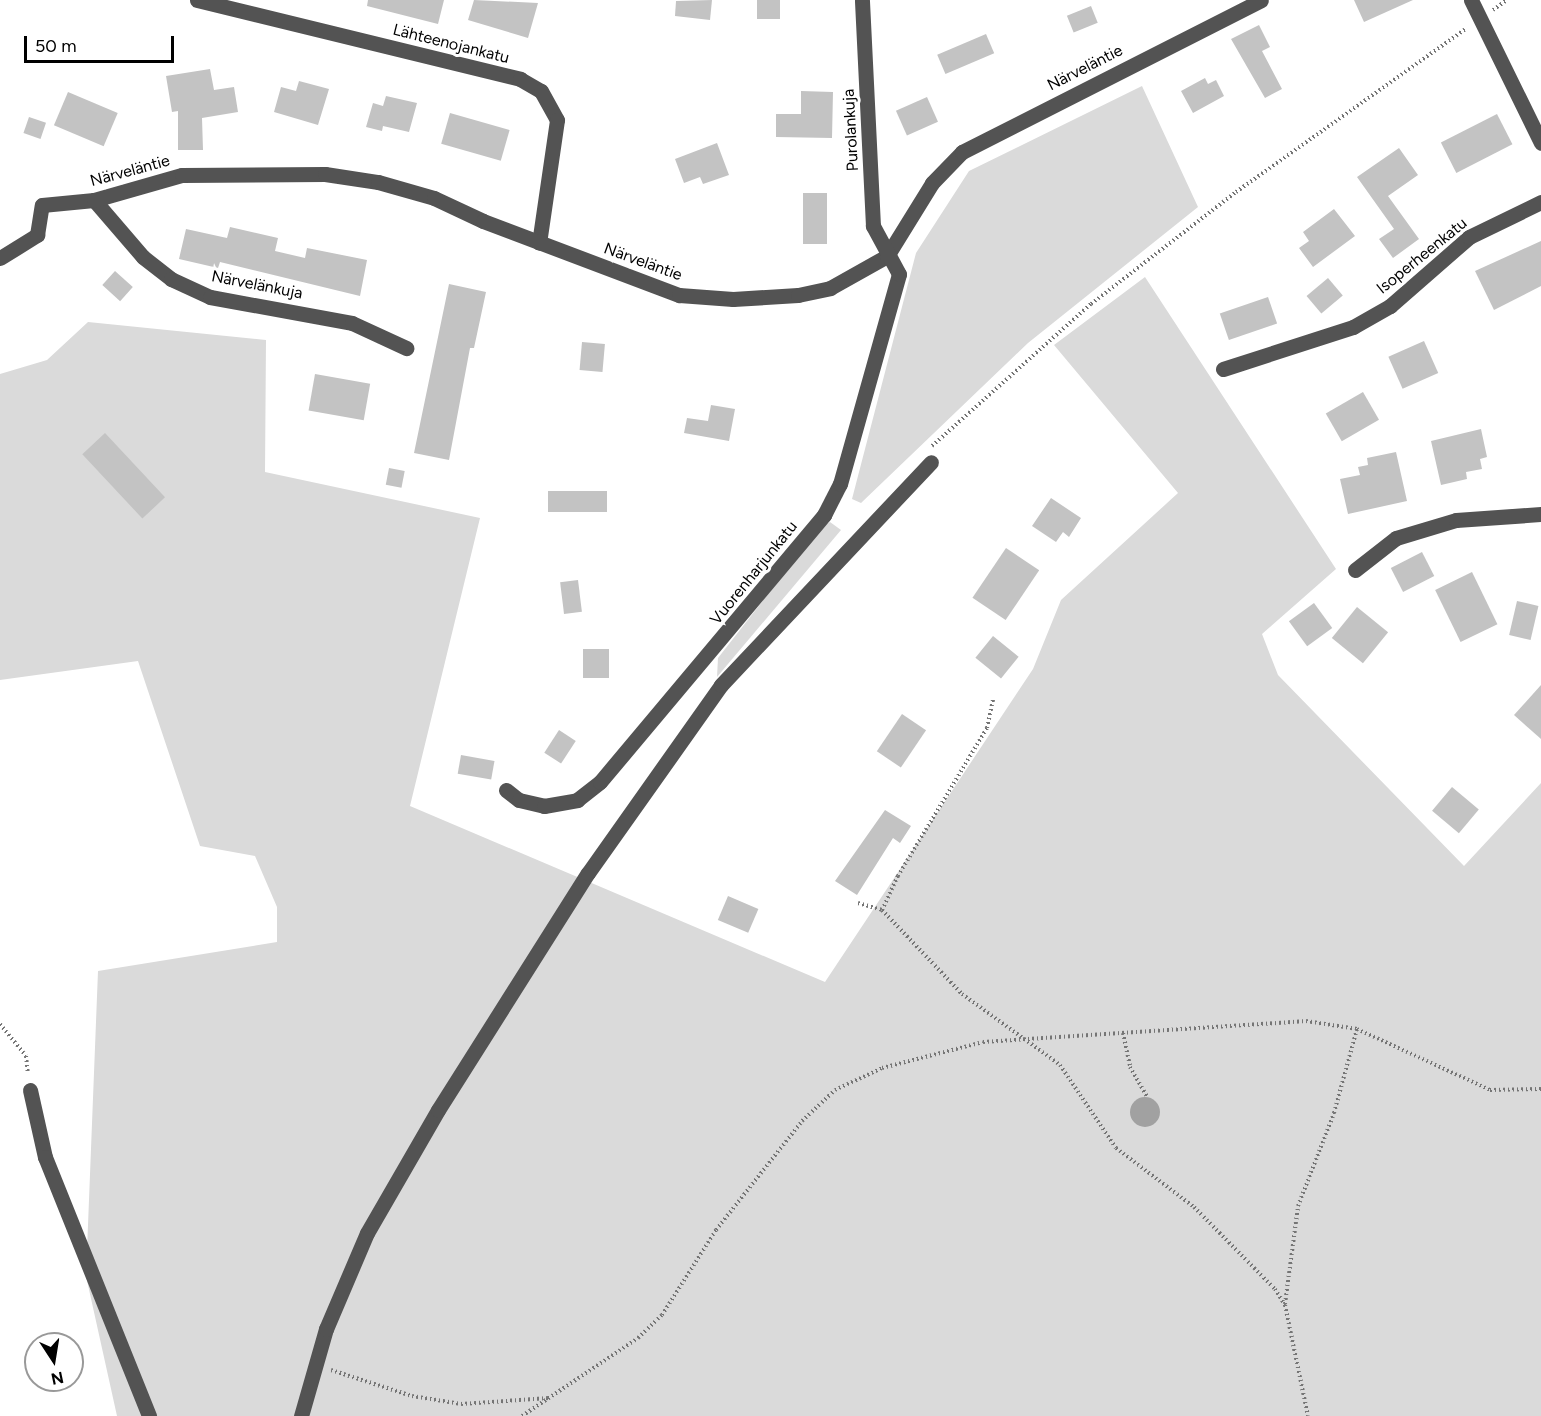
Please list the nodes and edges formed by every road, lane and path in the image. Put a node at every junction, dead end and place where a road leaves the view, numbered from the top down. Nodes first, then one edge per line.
1 (198, 0) edge
2 (862, 0) edge
3 (1261, 0) edge
4 (1471, 0) edge
5 (1507, 0) edge
6 (1480, 20) junction
7 (1541, 143) edge
8 (94, 200) junction
9 (1541, 202) edge
10 (539, 243) junction
11 (887, 256) junction
12 (0, 258) edge
13 (406, 348) dead end
14 (1223, 369) dead end
15 (927, 458) joint
16 (1541, 514) edge
17 (1355, 570) dead end
18 (993, 699) dead end
19 (506, 790) dead end
20 (858, 903) dead end
21 (882, 910) junction
22 (0, 1024) edge
23 (1357, 1029) junction
24 (1123, 1033) junction
25 (1023, 1038) junction
26 (1541, 1089) edge
27 (30, 1090) joint
28 (1147, 1096) dead end
29 (1285, 1305) junction
30 (315, 1365) junction
31 (550, 1397) junction
32 (149, 1416) edge
33 (301, 1416) edge
34 (522, 1416) edge
35 (1308, 1416) edge

1 - 10 street, Lähteenojankatu
2 - 11 street, Purolankuja
3 - 11 street, Närveläntie
4 - 6 street
5 - 6 path
6 - 7 street
6 - 15 path
8 - 10 street, Närveläntie
8 - 12 street, Närveläntie
8 - 13 street, Närvelänkuja
9 - 14 street, Isoperheenkatu
10 - 11 street, Närveläntie
11 - 19 street, Vuorenharjunkatu
15 - 30 street
16 - 17 street
18 - 21 path
20 - 21 path
21 - 25 path
22 - 27 path
23 - 24 path
23 - 26 path
23 - 29 path
24 - 25 path
24 - 28 path
25 - 29 path
25 - 31 path
27 - 32 street
29 - 35 path
30 - 31 path
30 - 33 street
31 - 34 path

